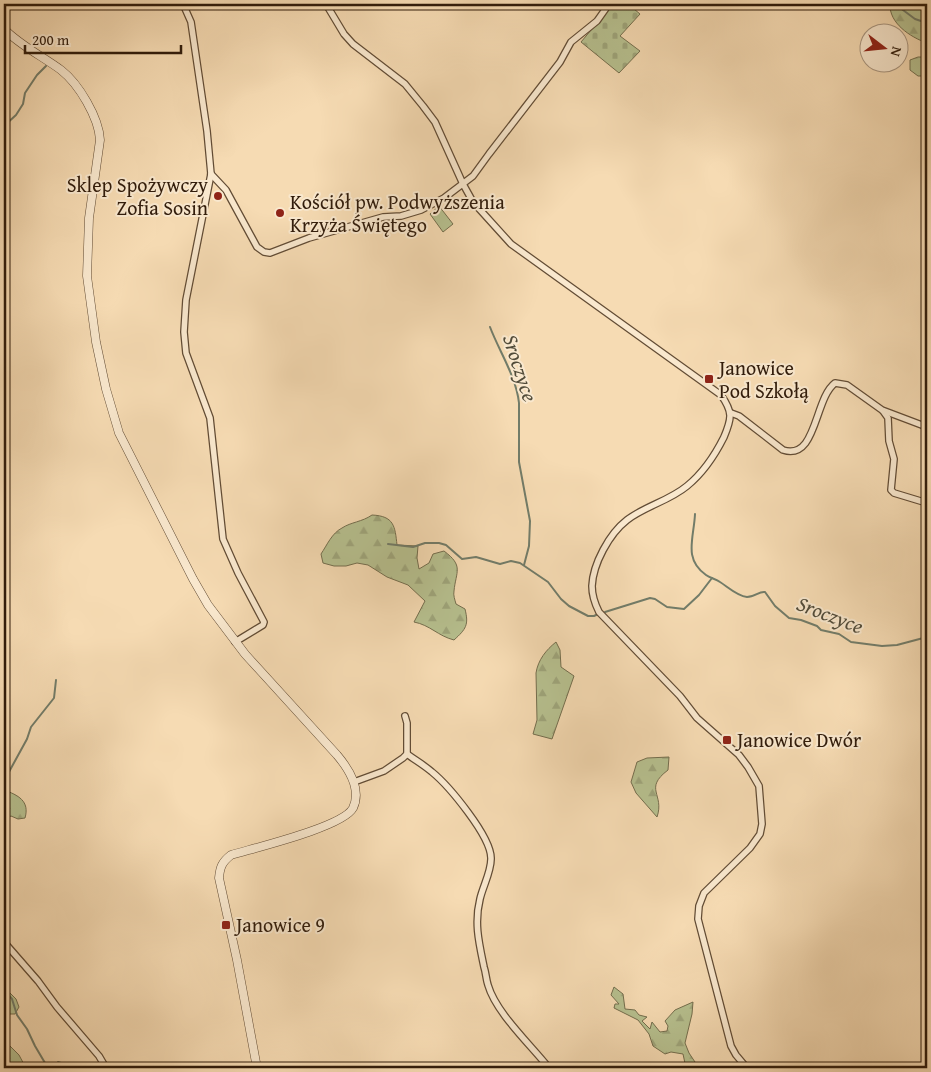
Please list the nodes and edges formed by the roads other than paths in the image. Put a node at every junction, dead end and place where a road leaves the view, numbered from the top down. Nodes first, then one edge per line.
1 (183, 4) edge
2 (326, 4) edge
3 (609, 4) edge
4 (4, 29) edge
5 (211, 174) junction
6 (463, 184) junction
7 (882, 410) junction
8 (731, 413) junction
9 (927, 427) edge
10 (927, 503) edge
11 (235, 642) junction
12 (405, 716) dead end
13 (406, 754) junction
14 (354, 782) junction
15 (4, 942) edge
16 (106, 1068) edge
17 (257, 1068) edge
18 (549, 1068) edge
19 (747, 1068) edge

1 - 5 street
2 - 6 street
3 - 6 street
4 - 11 street
5 - 6 street
5 - 11 street
6 - 8 street
7 - 8 street
7 - 9 street
7 - 10 street
8 - 19 street
11 - 14 street
12 - 13 street
13 - 14 street
13 - 18 street
14 - 17 street
15 - 16 street

